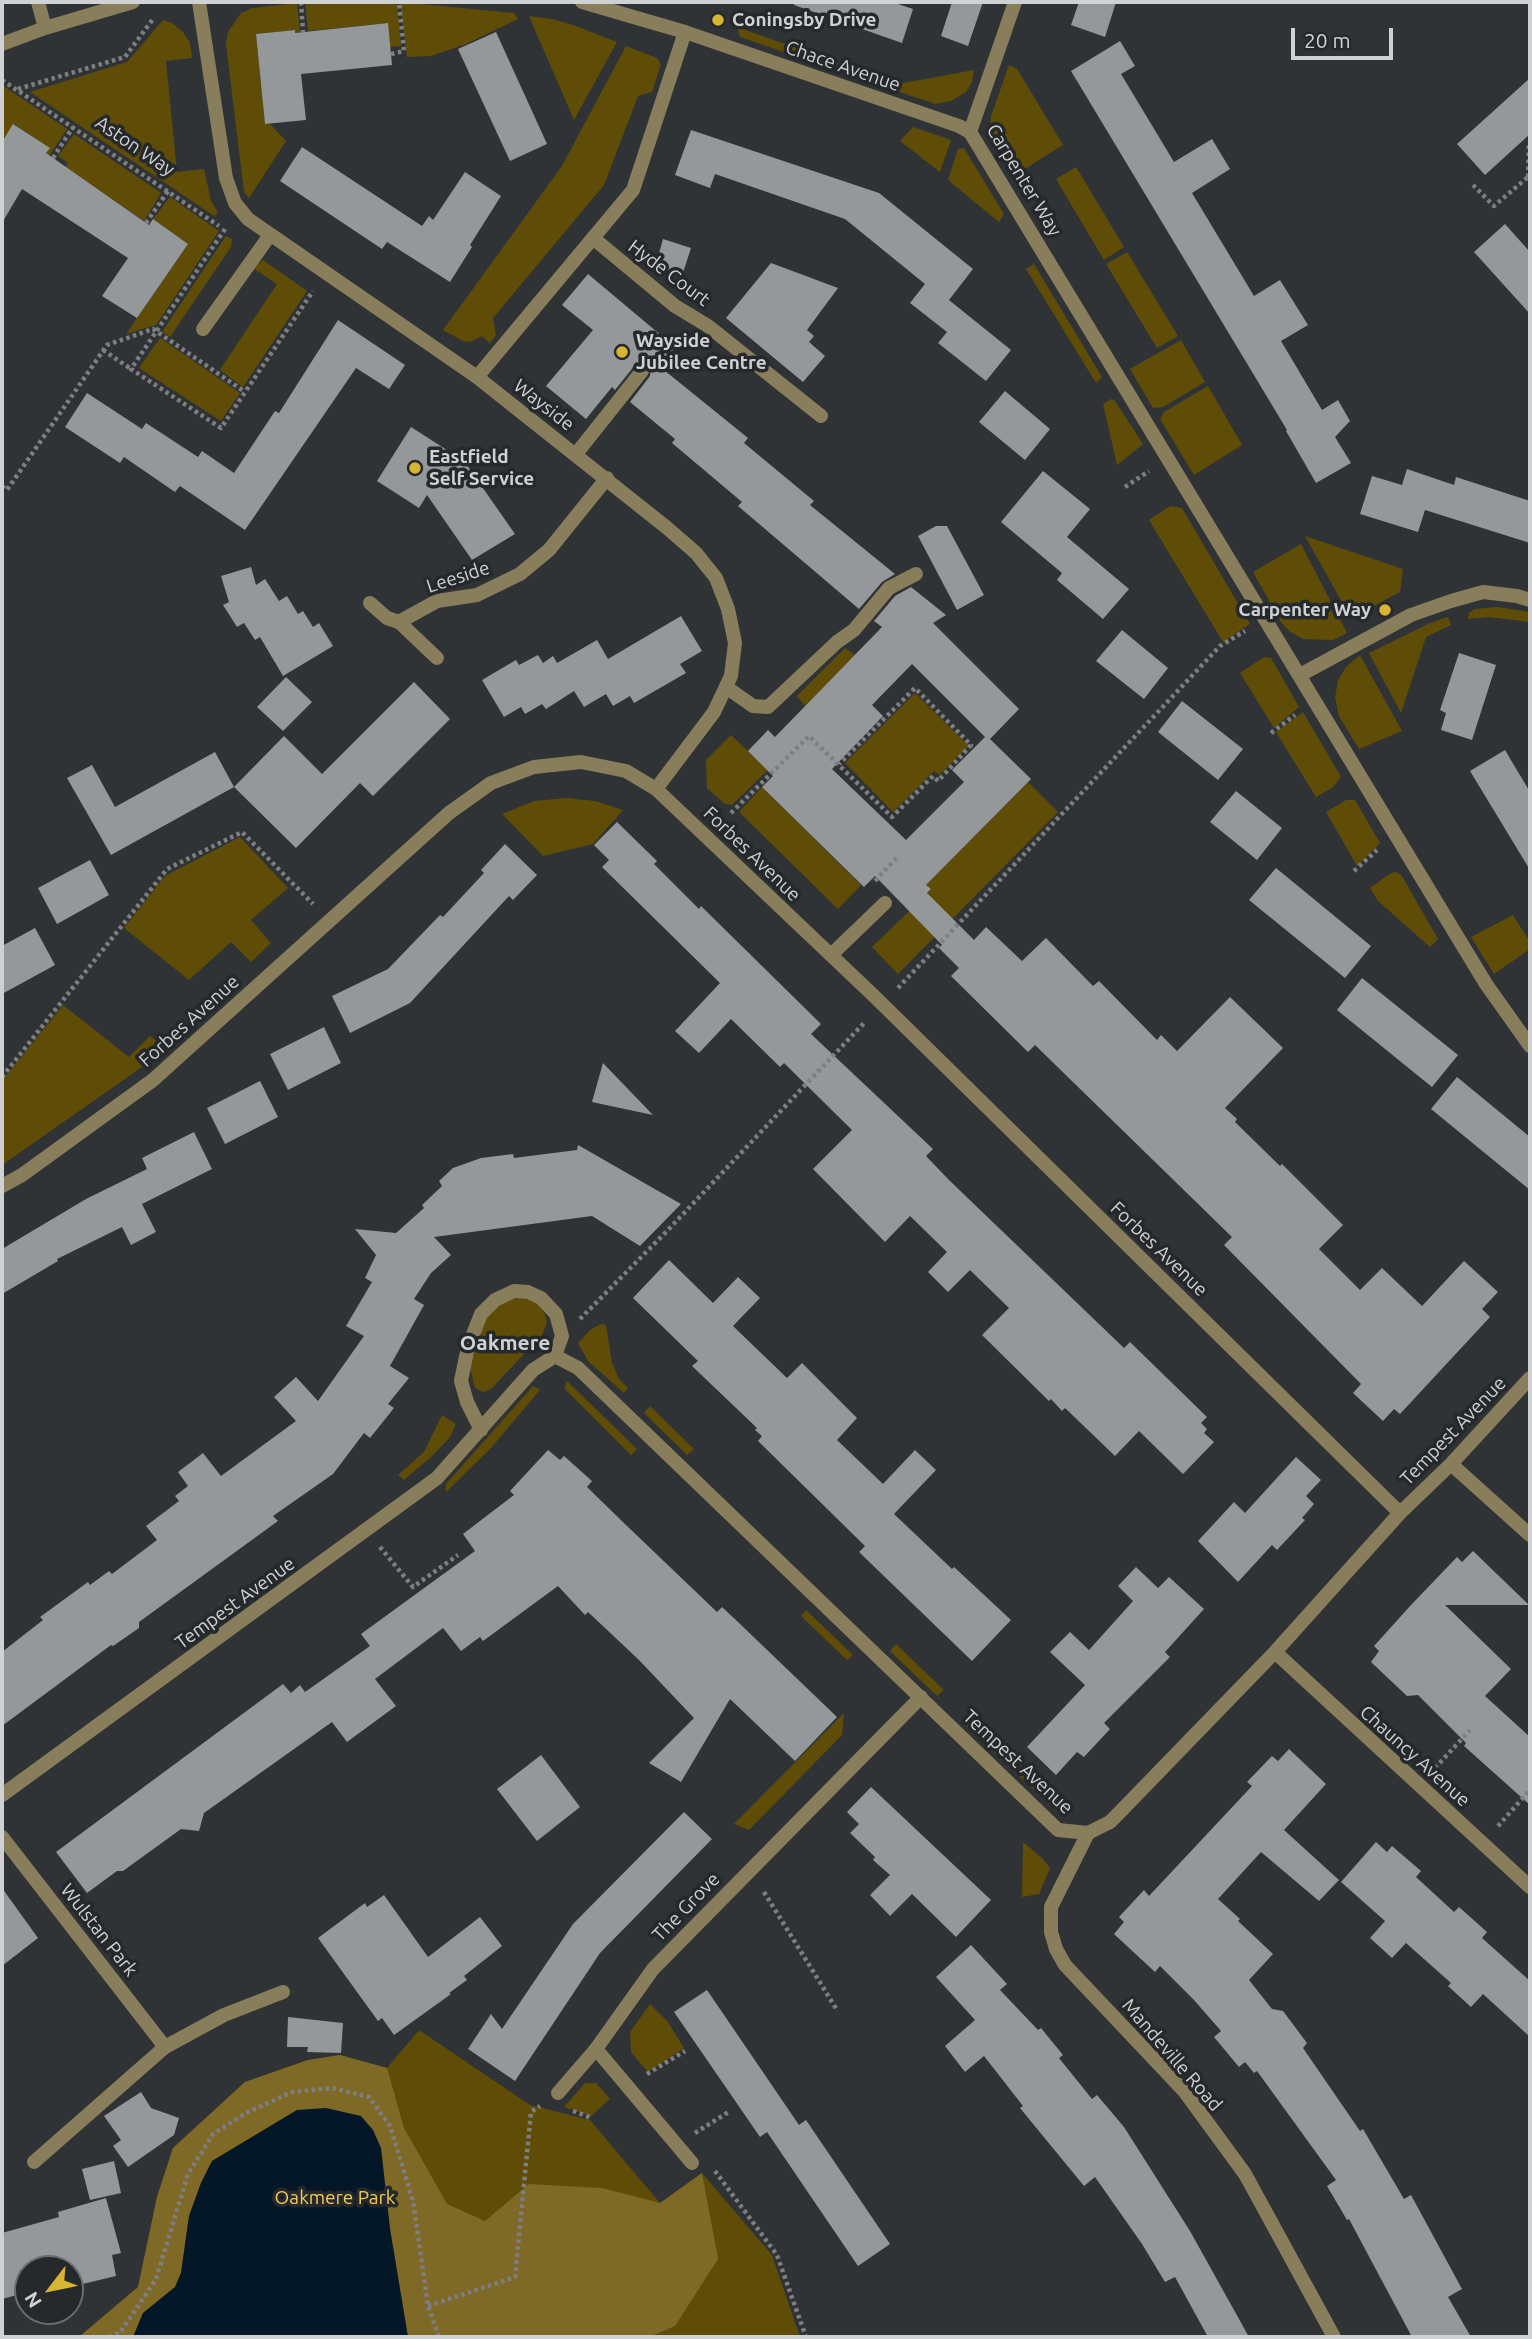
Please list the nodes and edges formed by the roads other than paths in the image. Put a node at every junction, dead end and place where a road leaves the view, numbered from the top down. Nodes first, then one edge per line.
1 (38, 2) edge
2 (134, 2) edge
3 (199, 2) edge
4 (582, 2) edge
5 (1014, 2) edge
6 (45, 28) junction
7 (685, 32) junction
8 (2, 44) edge
9 (970, 131) junction
10 (270, 235) junction
11 (593, 238) junction
12 (203, 329) dead end
13 (642, 372) dead end
14 (477, 377) junction
15 (821, 416) dead end
16 (576, 454) junction
17 (607, 478) junction
18 (916, 574) dead end
19 (1530, 600) edge
20 (370, 603) dead end
21 (399, 622) junction
22 (437, 658) dead end
23 (1300, 675) junction
24 (726, 687) junction
25 (656, 789) junction
26 (885, 903) dead end
27 (831, 955) junction
28 (1530, 1046) edge
29 (2, 1186) edge
30 (555, 1356) junction
31 (1530, 1378) edge
32 (481, 1430) junction
33 (1451, 1464) junction
34 (1400, 1513) junction
35 (1530, 1535) edge
36 (1275, 1652) junction
37 (921, 1697) junction
38 (2, 1795) edge
39 (1088, 1833) junction
40 (2, 1838) edge
41 (1530, 1887) edge
42 (283, 1992) dead end
43 (165, 2047) junction
44 (596, 2049) junction
45 (558, 2094) road end
46 (34, 2162) dead end
47 (692, 2162) road end
48 (1334, 2337) edge

1 - 6 street
2 - 6 street
3 - 10 street
4 - 7 street, Chace Avenue
5 - 9 street, Carpenter Way
6 - 8 street
7 - 9 street, Chace Avenue
7 - 11 street
9 - 23 street, Carpenter Way
10 - 12 street
10 - 14 street
11 - 14 street
11 - 15 street, Hyde Court
13 - 16 street
14 - 16 street, Wayside
16 - 17 street, Wayside
17 - 21 street, Leeside
17 - 24 street, Wayside
18 - 24 street
19 - 23 street
20 - 21 street
21 - 22 street
23 - 28 street, Carpenter Way
24 - 25 street, Wayside
25 - 27 street, Forbes Avenue
25 - 29 street, Forbes Avenue
26 - 27 street
27 - 34 street, Forbes Avenue
30 - 32 street, Tempest Avenue
30 - 32 street
30 - 37 street, Tempest Avenue
31 - 33 street, Tempest Avenue
32 - 38 street, Tempest Avenue
33 - 34 street, Tempest Avenue
33 - 35 street
34 - 36 street, Tempest Avenue
36 - 39 street, Tempest Avenue
36 - 41 street, Chauncy Avenue
37 - 39 street, Tempest Avenue
37 - 44 street, The Grove
39 - 48 street, Mandeville Road
40 - 43 street, Wulstan Park
42 - 43 street
43 - 46 street
44 - 45 street, The Grove
44 - 47 street

